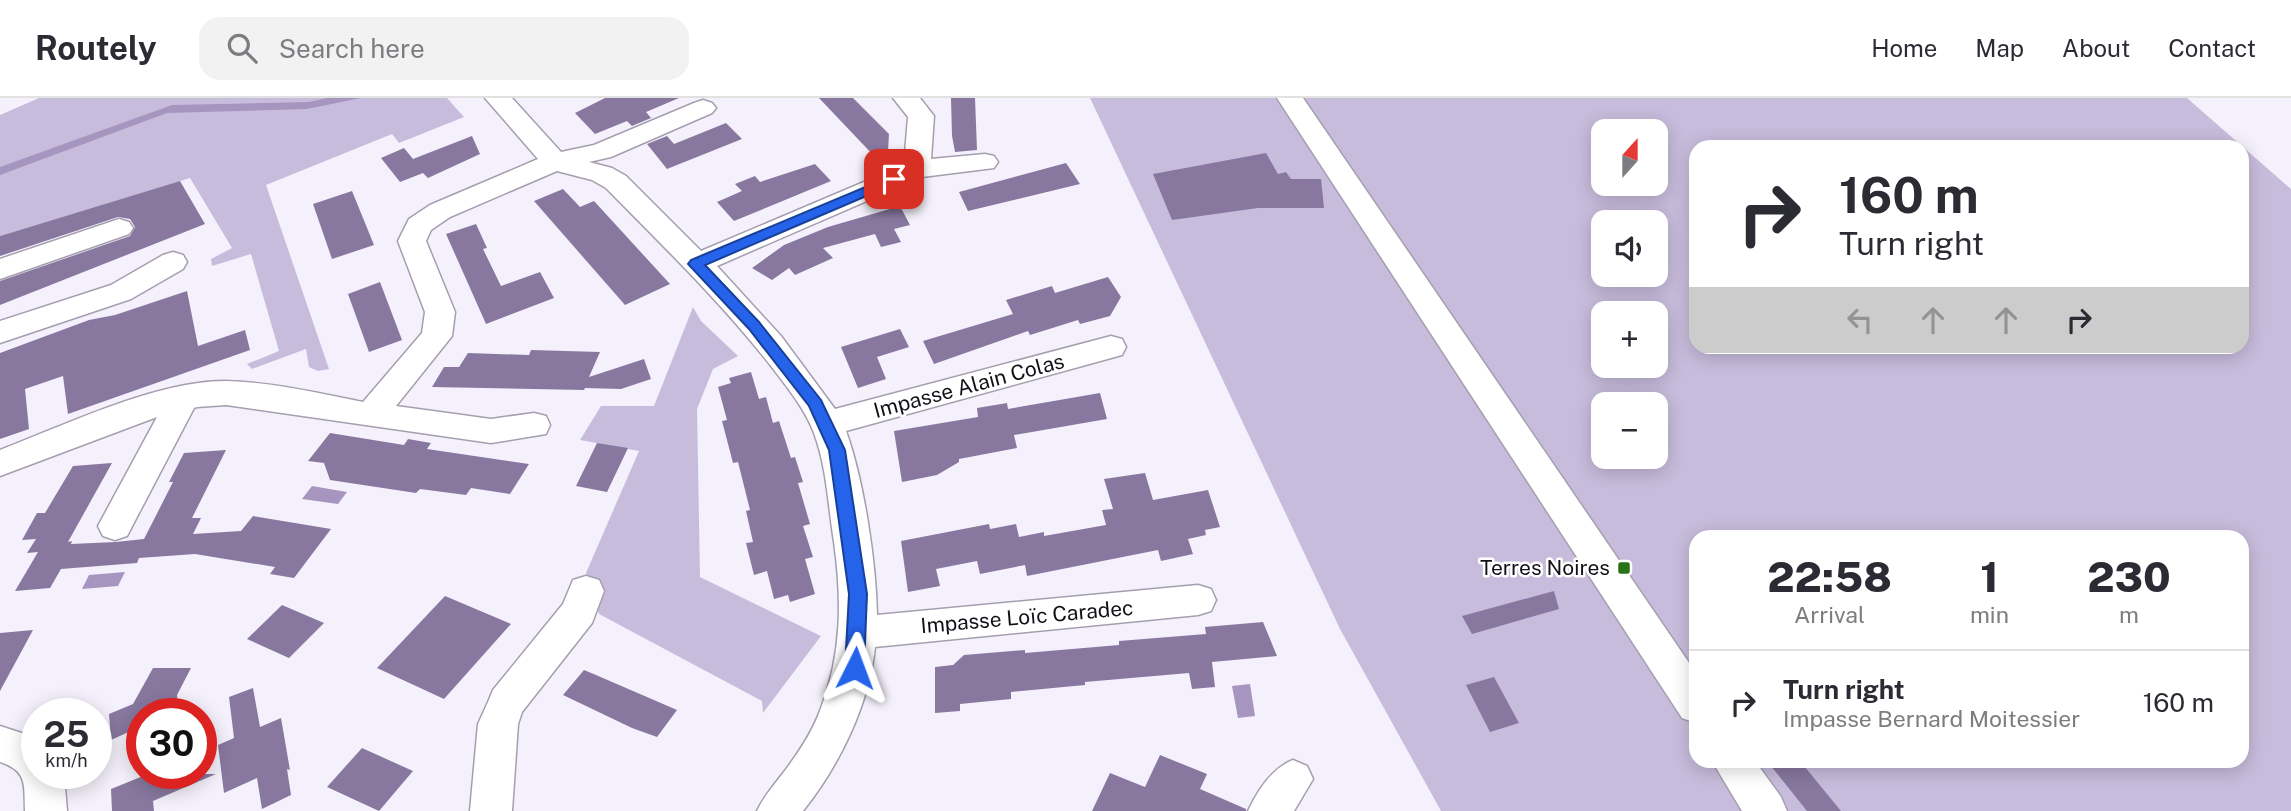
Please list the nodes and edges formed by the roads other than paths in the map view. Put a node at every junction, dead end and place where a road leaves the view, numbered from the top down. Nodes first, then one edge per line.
1 (498, 98) edge
2 (906, 98) edge
3 (1290, 98) edge
4 (703, 108) dead end
5 (555, 162) junction
6 (985, 162) dead end
7 (917, 169) junction
8 (119, 228) dead end
9 (173, 262) dead end
10 (695, 264) junction
11 (0, 269) edge
12 (0, 332) edge
13 (1111, 347) dead end
14 (183, 398) junction
15 (370, 415) junction
16 (826, 424) junction
17 (534, 425) dead end
18 (0, 463) edge
19 (115, 526) dead end
20 (586, 591) dead end
21 (1198, 600) dead end
22 (857, 633) junction
23 (1689, 696) edge
24 (0, 744) edge
25 (21, 751) edge
26 (1737, 768) edge
27 (1293, 779) dead end
28 (45, 789) edge
29 (46, 811) edge
30 (491, 811) edge
31 (778, 811) edge
32 (1269, 811) edge
33 (1766, 811) edge

1 - 5 street
2 - 7 street
3 - 23 street
4 - 5 street
5 - 10 street
5 - 15 street
6 - 7 street
7 - 10 street
8 - 11 street
9 - 12 street
10 - 16 street
13 - 16 street, Impasse Alain Colas
14 - 15 street
14 - 18 street
14 - 19 street
15 - 17 street
16 - 22 street
20 - 30 street
21 - 22 street, Impasse Loïc Caradec
22 - 31 street
24 - 25 street
26 - 33 street
27 - 32 street
28 - 29 street

